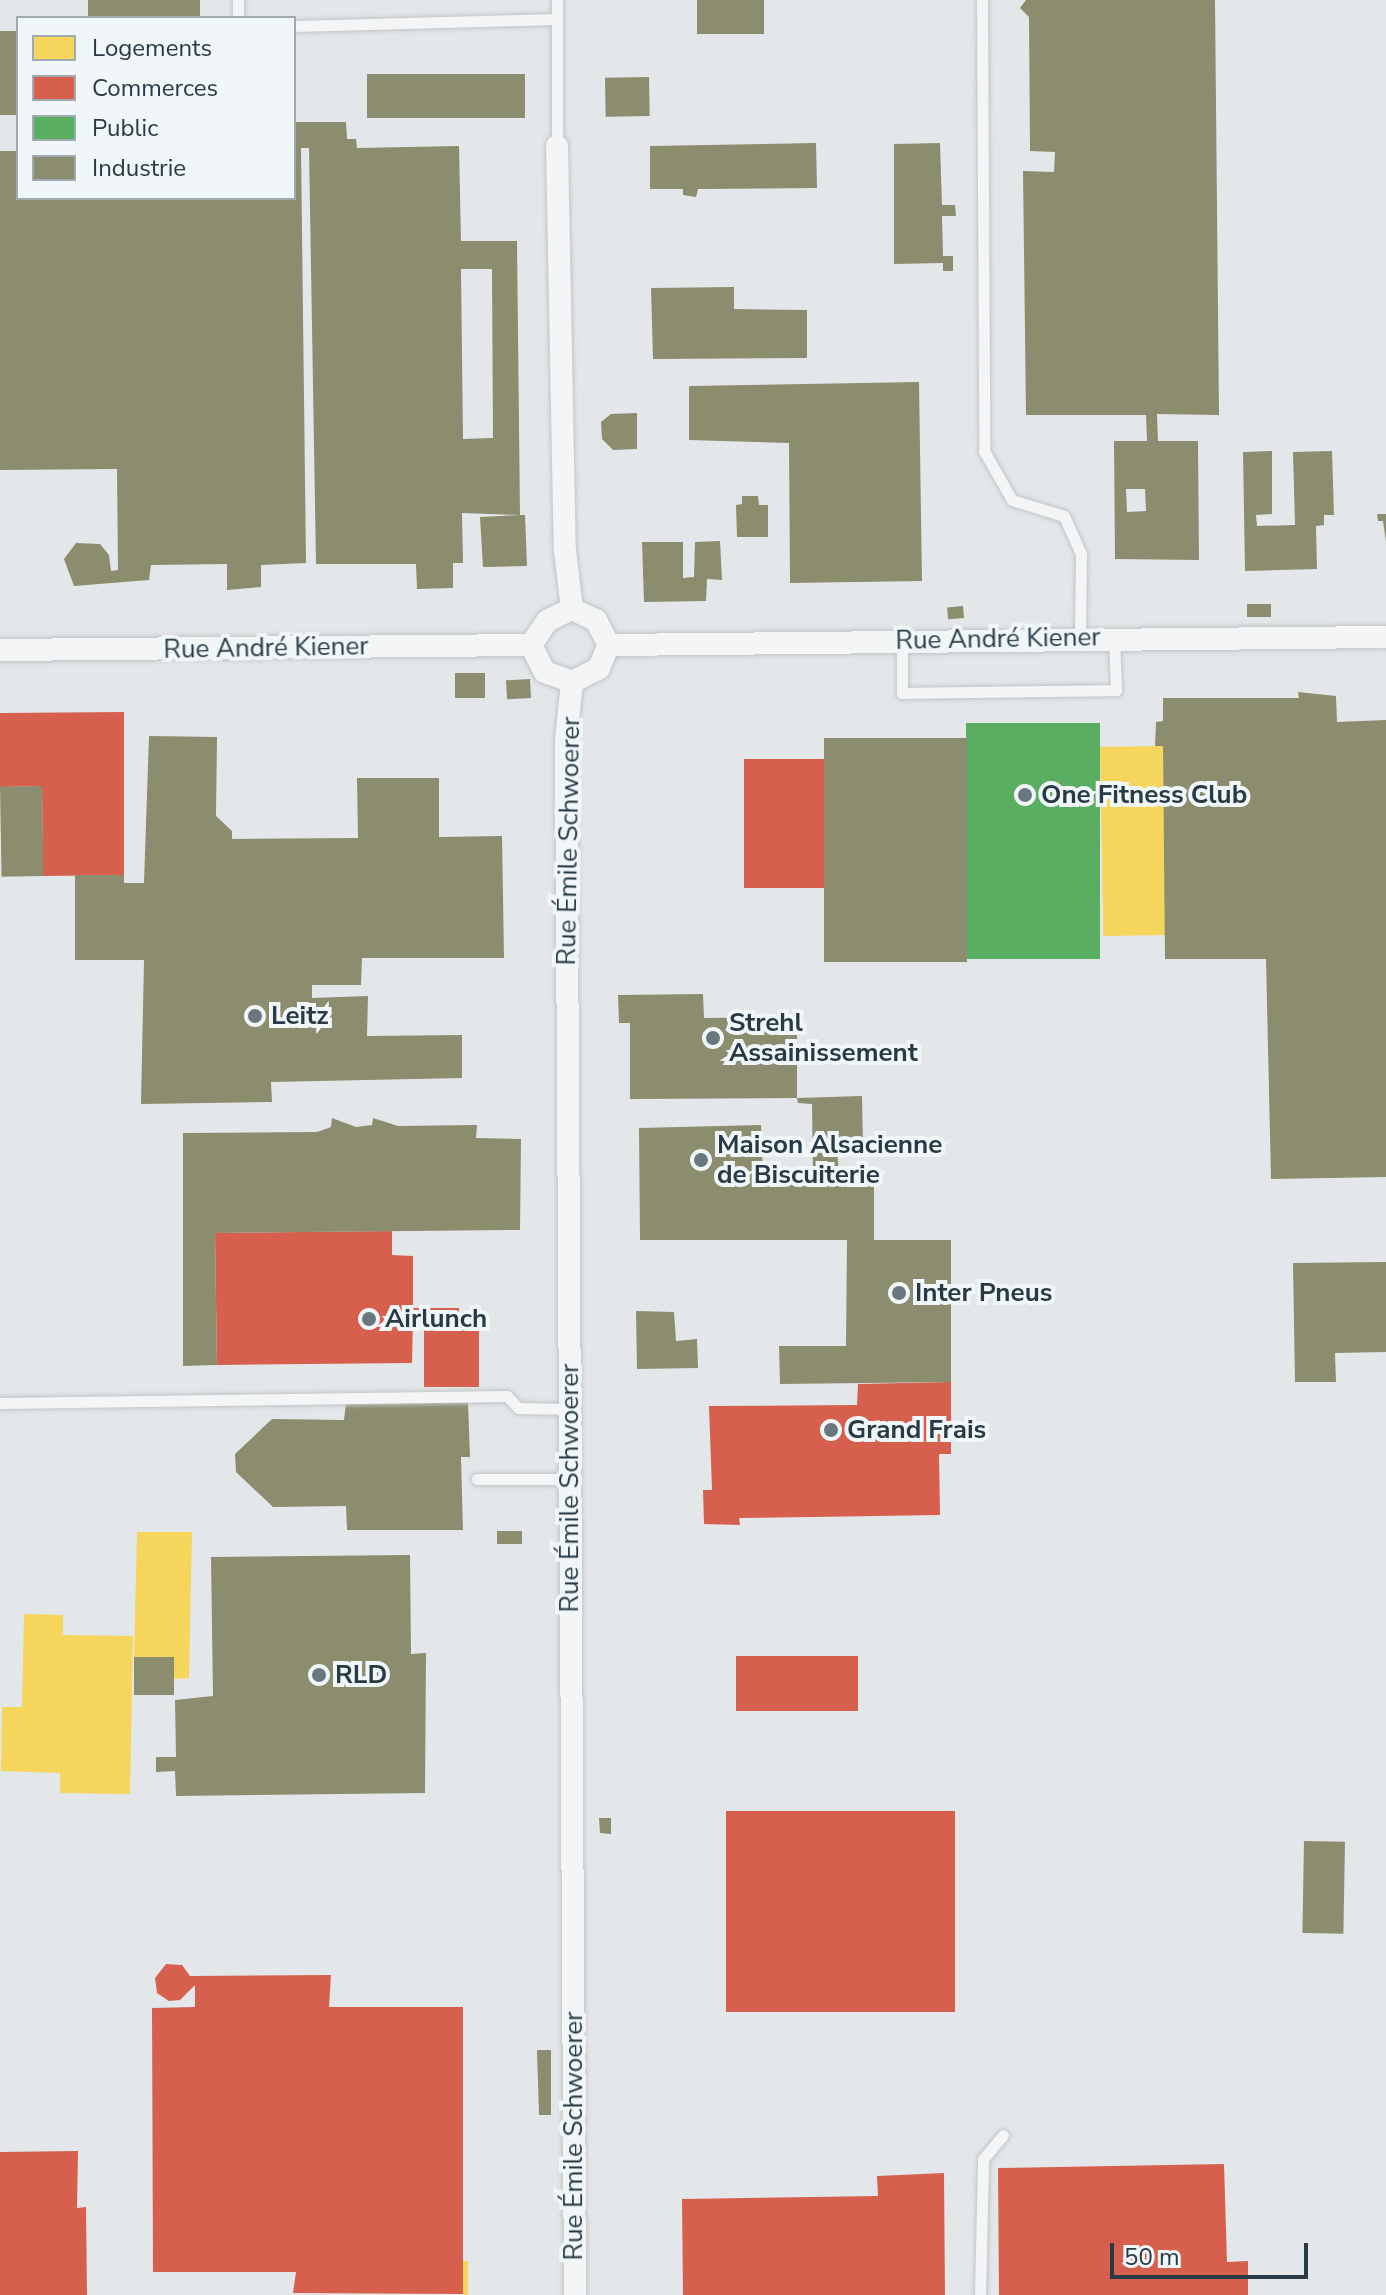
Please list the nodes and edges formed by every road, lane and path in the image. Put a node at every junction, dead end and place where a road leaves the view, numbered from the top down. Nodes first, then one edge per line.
1 (557, 0) edge
2 (982, 0) edge
3 (557, 19) junction
4 (296, 26) edge
5 (557, 146) joint
6 (572, 609) junction
7 (1386, 637) edge
8 (1114, 638) junction
9 (1080, 639) junction
10 (902, 640) junction
11 (531, 645) junction
12 (609, 645) junction
13 (0, 650) edge
14 (572, 682) junction
15 (0, 1403) edge
16 (570, 1409) junction
17 (477, 1479) dead end
18 (570, 1479) junction
19 (1003, 2135) dead end
20 (575, 2295) edge
21 (980, 2295) edge

1 - 3 lane
2 - 9 lane
3 - 4 lane
3 - 5 lane
5 - 6 street
6 - 11 street
6 - 12 street
7 - 8 street, Rue André Kiener
8 - 9 street, Rue André Kiener
8 - 10 lane
9 - 10 street, Rue André Kiener
10 - 12 street, Rue André Kiener
11 - 13 street, Rue André Kiener
11 - 14 street
12 - 14 street
14 - 16 street, Rue Émile Schwoerer
15 - 16 lane
16 - 18 street, Rue Émile Schwoerer
17 - 18 lane
18 - 20 street, Rue Émile Schwoerer
19 - 21 lane

